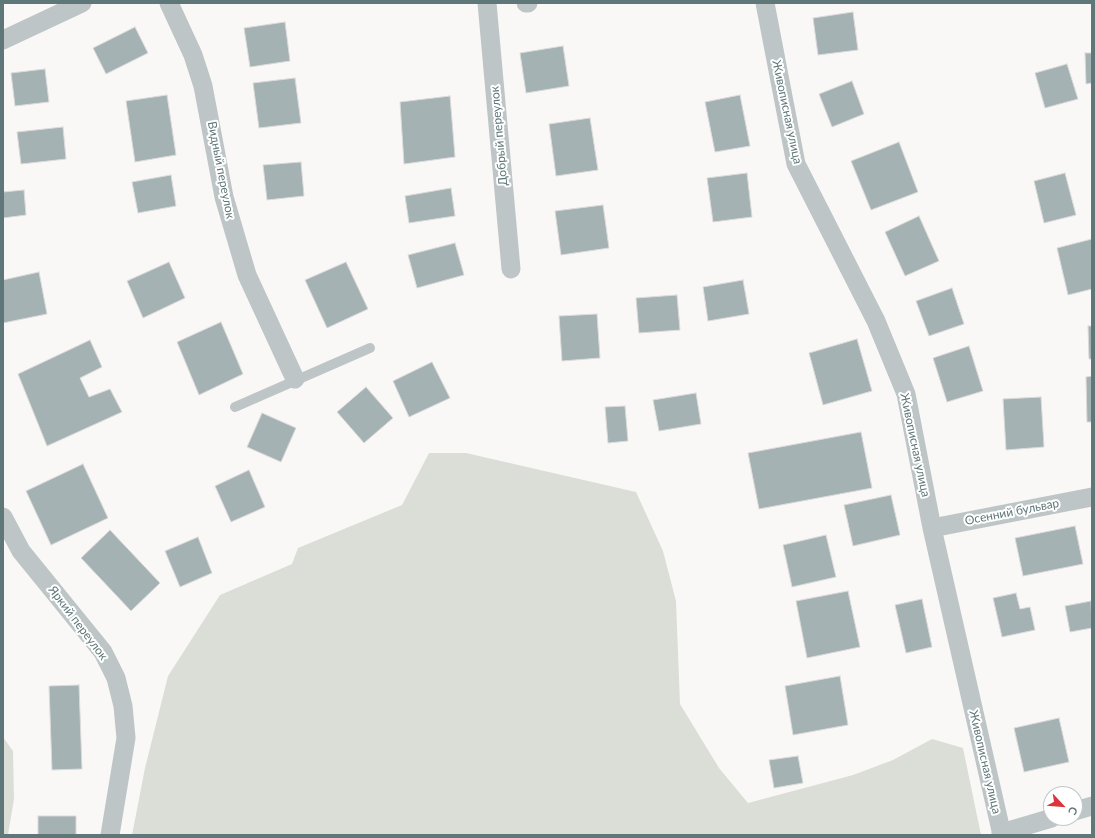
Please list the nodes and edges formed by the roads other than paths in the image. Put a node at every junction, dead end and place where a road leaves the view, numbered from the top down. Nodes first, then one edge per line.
1 (82, 3) edge
2 (169, 3) edge
3 (487, 3) edge
4 (765, 3) edge
5 (3, 40) edge
6 (511, 269) dead end
7 (370, 348) dead end
8 (295, 379) junction
9 (236, 407) dead end
10 (1092, 497) edge
11 (3, 517) edge
12 (932, 528) junction
13 (1043, 821) edge
14 (1001, 834) edge
15 (110, 835) edge

1 - 5 street
2 - 8 street, Видный переулок
3 - 6 street, Добрый переулок
4 - 12 street, Живописная улица
7 - 8 lane
8 - 9 lane
10 - 12 street, Осенний бульвар
11 - 15 street, Яркий переулок
12 - 14 street, Живописная улица
13 - 14 street

